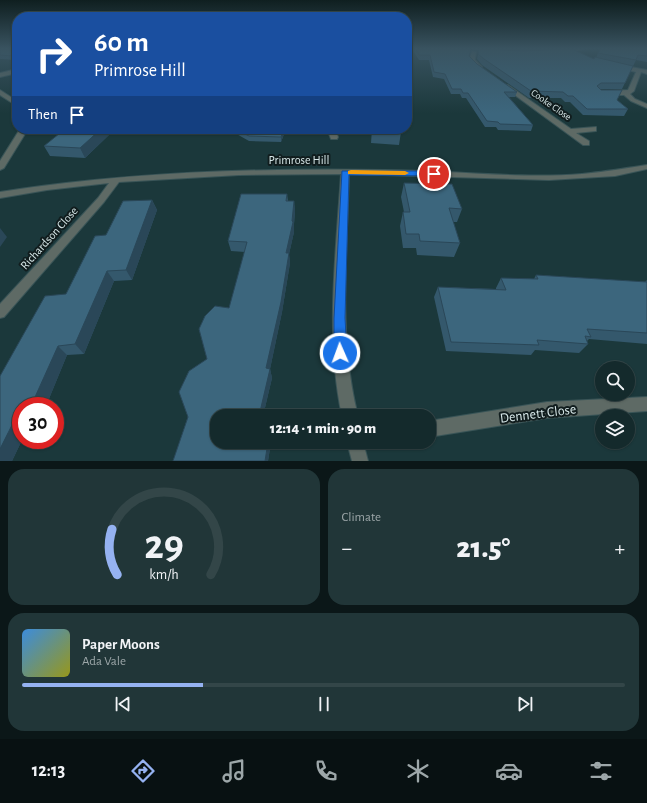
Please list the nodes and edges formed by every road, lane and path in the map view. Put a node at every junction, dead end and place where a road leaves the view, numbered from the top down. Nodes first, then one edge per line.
1 (639, 70) edge
2 (12, 72) edge
3 (0, 75) edge
4 (499, 81) edge
5 (0, 92) edge
6 (598, 93) edge
7 (626, 93) junction
8 (12, 100) edge
9 (647, 106) edge
10 (593, 129) dead end
11 (570, 131) junction
12 (22, 134) edge
13 (333, 134) edge
14 (334, 138) dead end
15 (586, 143) dead end
16 (647, 167) edge
17 (0, 168) edge
18 (345, 172) junction
19 (116, 180) junction
20 (0, 195) edge
21 (0, 313) edge
22 (647, 404) edge
23 (348, 409) edge
24 (436, 428) edge
25 (357, 449) edge
26 (360, 461) edge

1 - 7 street
2 - 3 street
4 - 11 street, Cooke Close
5 - 8 street
6 - 7 street
7 - 9 street
10 - 11 street
11 - 15 street, Cooke Close
12 - 17 street
13 - 14 street
16 - 18 street, Primrose Hill
18 - 19 street, Primrose Hill
18 - 23 street
19 - 20 street, Primrose Hill
19 - 21 street, Richardson Close
22 - 24 street, Dennett Close
25 - 26 street

